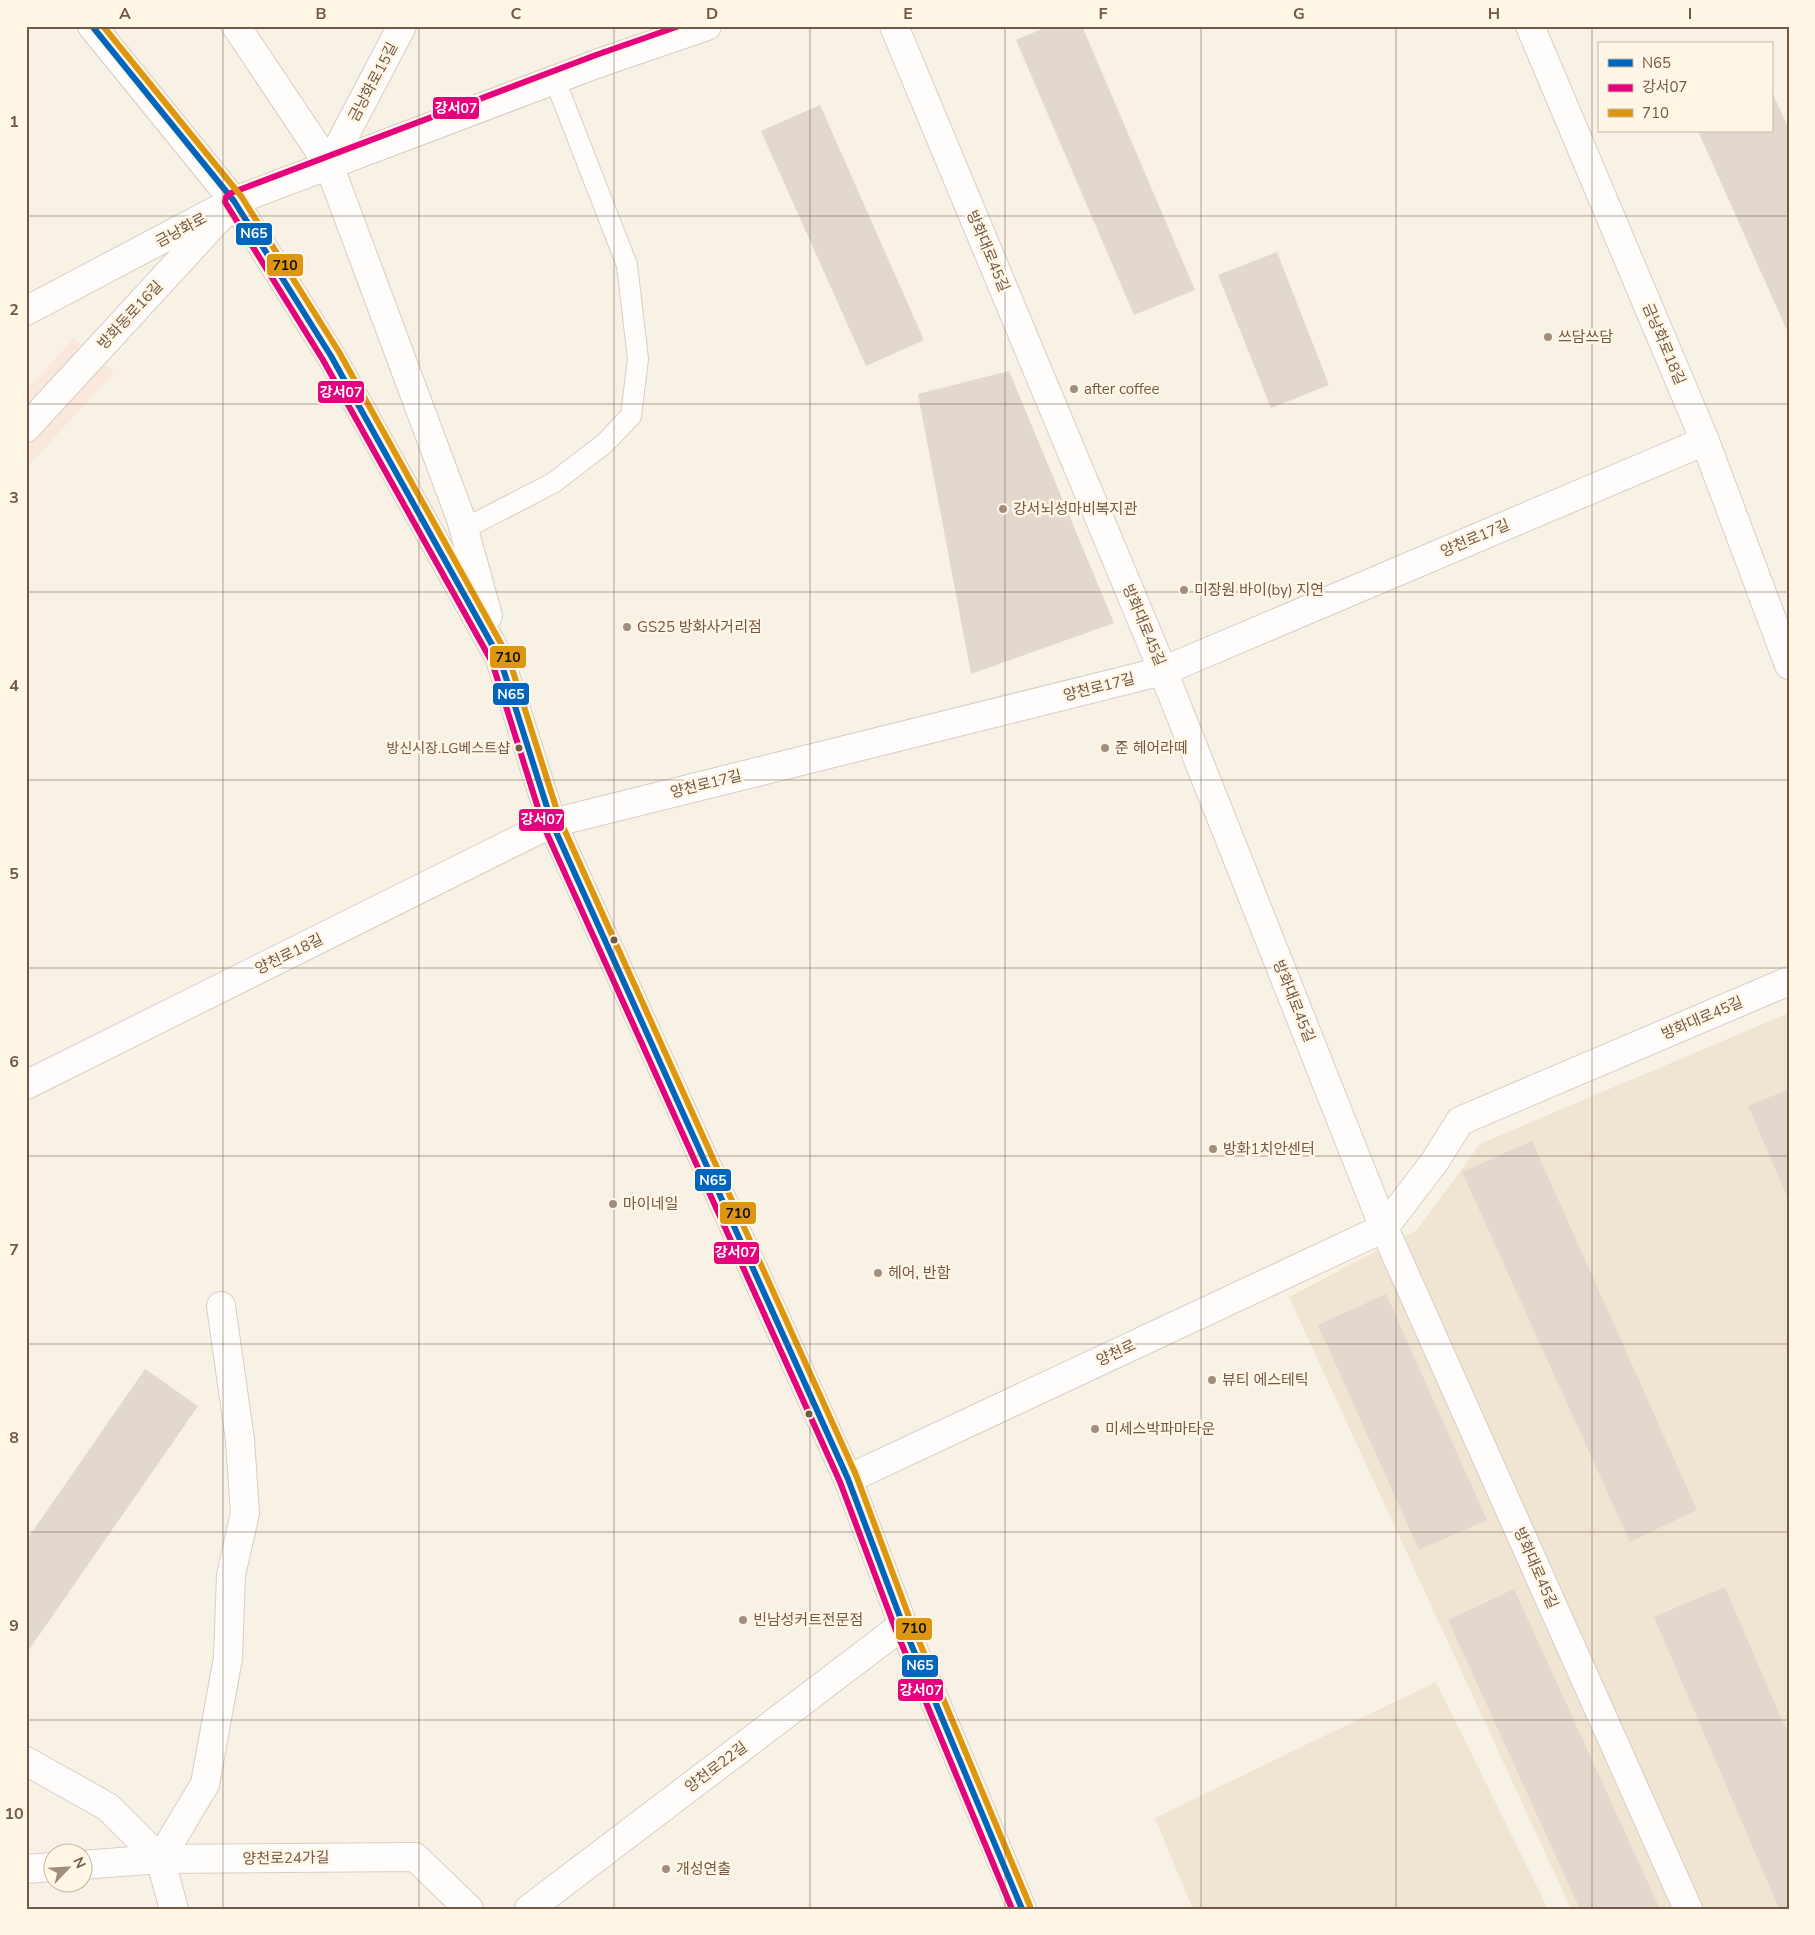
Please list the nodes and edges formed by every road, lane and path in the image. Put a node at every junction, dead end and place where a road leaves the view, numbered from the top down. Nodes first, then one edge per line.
1 (92, 26) edge
2 (236, 26) edge
3 (402, 26) edge
4 (707, 26) edge
5 (894, 26) edge
6 (1530, 26) edge
7 (555, 80) junction
8 (329, 165) junction
9 (234, 201) junction
10 (26, 310) edge
11 (26, 428) edge
12 (1705, 441) junction
13 (464, 529) junction
14 (500, 659) junction
15 (1789, 666) edge
16 (1163, 671) junction
17 (552, 823) junction
18 (1789, 981) edge
19 (26, 1085) edge
20 (1384, 1228) junction
21 (221, 1306) dead end
22 (848, 1479) junction
23 (903, 1625) junction
24 (26, 1761) edge
25 (160, 1859) junction
26 (92, 1864) edge
27 (42, 1868) edge
28 (26, 1869) edge
29 (174, 1909) edge
30 (469, 1909) edge
31 (529, 1909) edge
32 (1022, 1909) edge
33 (1688, 1909) edge

1 - 9 street
2 - 8 street
3 - 8 street, 금낭화로15길
4 - 7 street, 금낭화로
5 - 16 street, 방화대로45길
6 - 12 street, 금낭화로18길
7 - 8 street, 금낭화로
7 - 13 lane
8 - 9 street, 금낭화로
8 - 13 street
9 - 10 street, 금낭화로
9 - 11 street, 방화동로16길
9 - 14 street
12 - 15 street, 금낭화로18길
12 - 16 street, 양천로17길
13 - 14 street
14 - 17 street
16 - 17 street, 양천로17길
16 - 20 street, 방화대로45길
17 - 19 street, 양천로18길
17 - 22 street
18 - 20 street, 방화대로45길
20 - 22 street, 양천로
20 - 33 street, 방화대로45길
21 - 25 street
22 - 23 street
23 - 31 street, 양천로22길
23 - 32 street
24 - 25 street
25 - 26 street, 양천로24가길
25 - 29 street
25 - 30 street, 양천로24가길
27 - 28 street

